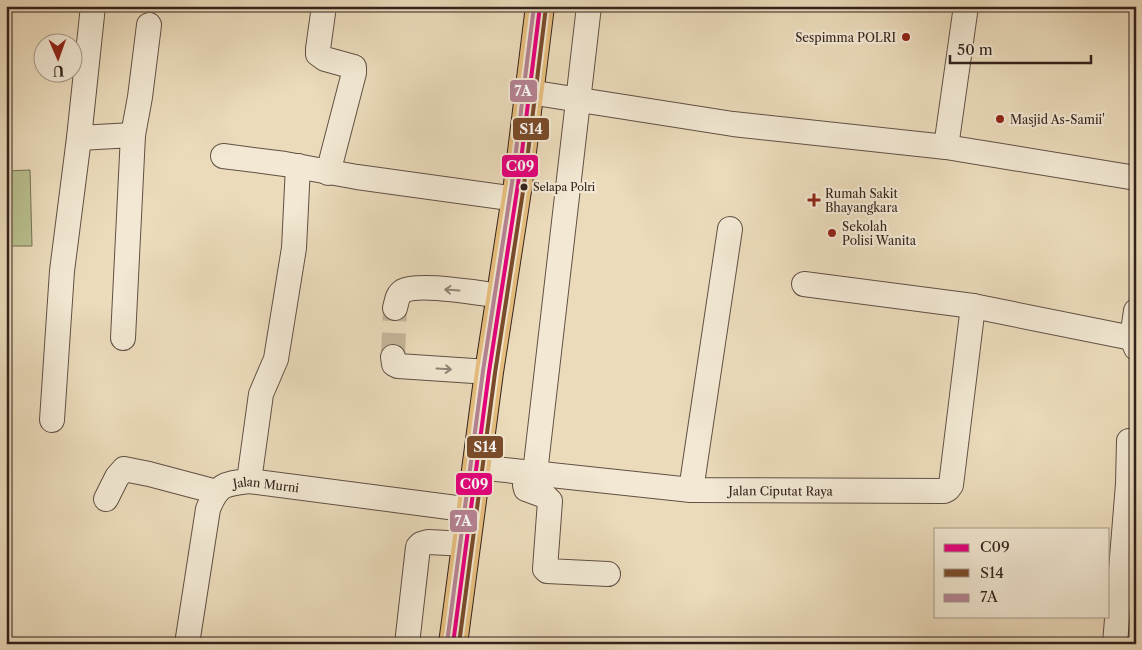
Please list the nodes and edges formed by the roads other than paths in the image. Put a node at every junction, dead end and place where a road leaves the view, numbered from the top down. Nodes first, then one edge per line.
1 (93, 6) edge
2 (324, 6) edge
3 (540, 6) edge
4 (589, 6) edge
5 (966, 6) edge
6 (149, 26) dead end
7 (529, 92) junction
8 (578, 99) junction
9 (133, 135) junction
10 (79, 138) junction
11 (946, 147) junction
12 (223, 156) dead end
13 (298, 166) junction
14 (328, 172) junction
15 (1136, 178) edge
16 (516, 199) junction
17 (730, 229) dead end
18 (804, 284) dead end
19 (500, 296) junction
20 (973, 306) junction
21 (395, 308) tunnel mouth
22 (1136, 311) edge
23 (122, 338) dead end
24 (1134, 343) edge
25 (393, 357) dead end
26 (490, 372) junction
27 (52, 420) dead end
28 (1129, 441) dead end
29 (477, 466) junction
30 (535, 473) junction
31 (249, 481) junction
32 (691, 490) junction
33 (216, 492) junction
34 (106, 499) dead end
35 (471, 508) junction
36 (467, 544) junction
37 (608, 574) dead end
38 (186, 644) edge
39 (407, 644) edge
40 (453, 644) edge
41 (1115, 644) edge

1 - 10 street
2 - 14 street
3 - 7 highway
4 - 8 street
5 - 11 street
6 - 9 street
7 - 8 street
7 - 16 highway
8 - 11 street
8 - 30 street
9 - 10 street
9 - 23 street
10 - 27 street
11 - 15 street
12 - 13 street
13 - 14 street
13 - 31 street
14 - 16 street
16 - 19 highway
17 - 32 street
18 - 20 street
19 -> 21 street
19 - 26 highway
20 - 24 street
20 - 32 street, Jalan Ciputat Raya
22 - 24 street
25 -> 26 street
26 - 29 highway
28 - 41 street
29 - 30 street
29 - 35 highway
30 - 32 street
30 - 37 street
31 - 33 street, Jalan Murni
31 - 35 street, Jalan Murni
33 - 34 street
33 - 38 street, Jalan Murni
35 - 36 highway
36 - 39 street
36 - 40 highway

